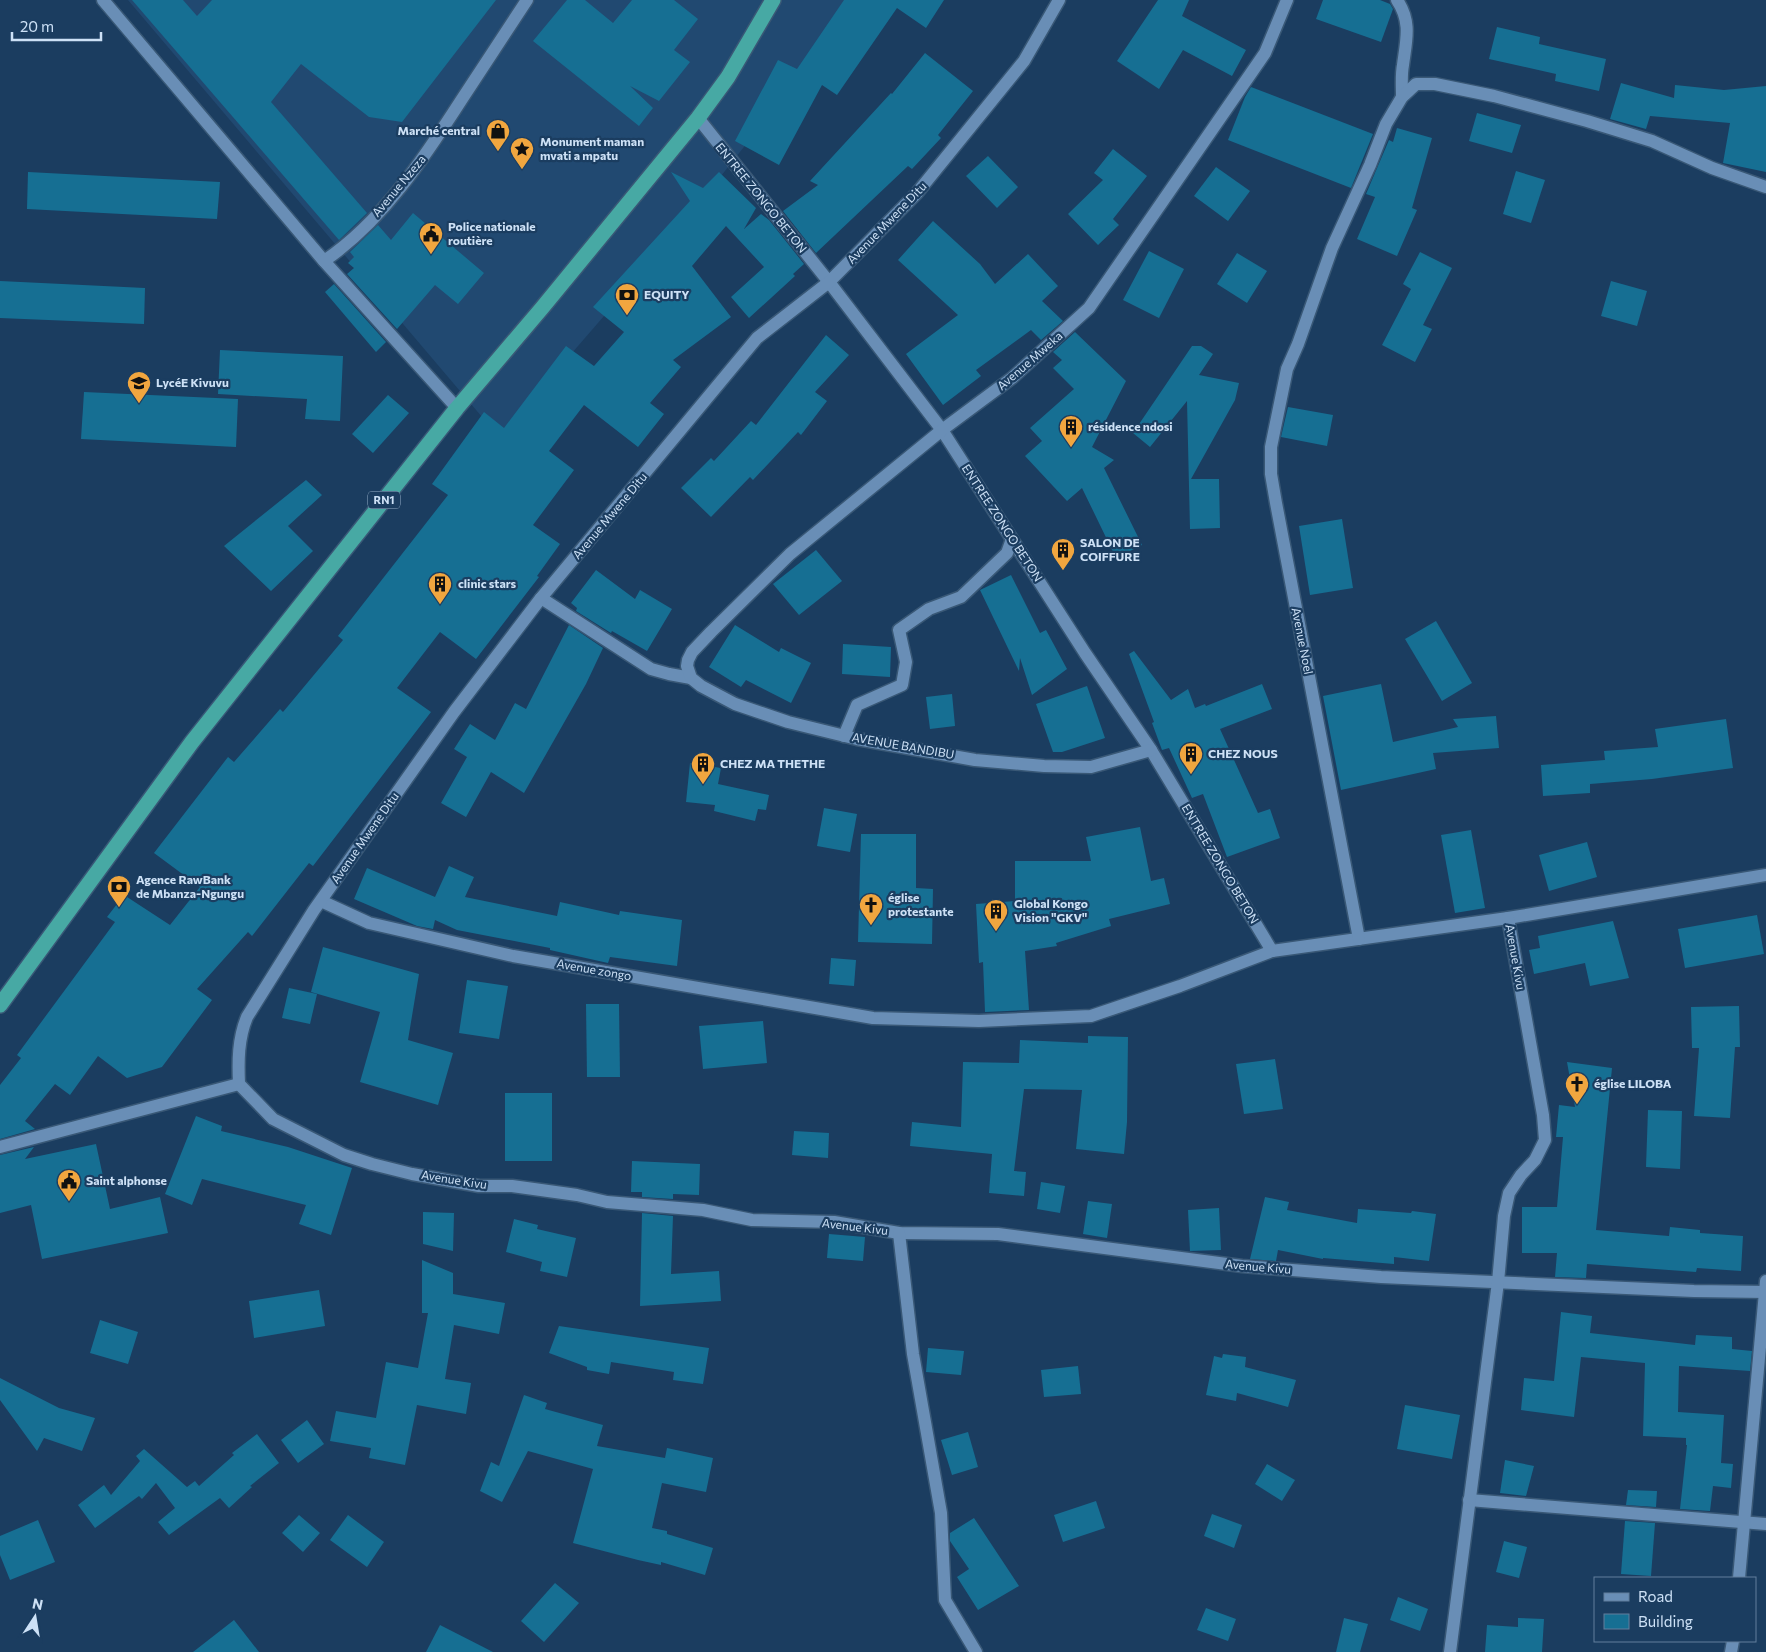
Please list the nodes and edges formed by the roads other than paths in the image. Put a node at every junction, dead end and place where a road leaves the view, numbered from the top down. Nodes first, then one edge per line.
1 (103, 0) edge
2 (527, 0) edge
3 (773, 0) edge
4 (1060, 0) edge
5 (1287, 0) edge
6 (1397, 0) edge
7 (1402, 97) junction
8 (698, 118) junction
9 (1766, 187) edge
10 (324, 261) junction
11 (829, 282) junction
12 (457, 408) junction
13 (942, 430) junction
14 (1012, 539) junction
15 (540, 598) junction
16 (691, 678) junction
17 (844, 736) junction
18 (1151, 750) junction
19 (1766, 875) edge
20 (321, 902) junction
21 (1508, 918) junction
22 (1359, 939) junction
23 (1272, 951) junction
24 (0, 1005) edge
25 (239, 1084) junction
26 (0, 1147) edge
27 (899, 1233) junction
28 (1766, 1281) edge
29 (1498, 1282) junction
30 (1766, 1292) edge
31 (1469, 1500) junction
32 (1745, 1523) junction
33 (1766, 1524) edge
34 (1739, 1577) edge
35 (976, 1652) edge
36 (1450, 1652) edge

1 - 10 street
2 - 10 street, Avenue Nzeza
3 - 8 highway, RN1
4 - 11 street, Avenue Mwene Ditu
5 - 13 street, Avenue Mweka
6 - 7 street
7 - 9 street
7 - 22 street, Avenue Noel
8 - 11 street, ENTREE ZONGO BETON
8 - 12 highway, RN1
10 - 12 street
11 - 13 street, ENTREE ZONGO BETON
11 - 15 street, Avenue Mwene Ditu
12 - 24 highway, RN1
13 - 14 street, ENTREE ZONGO BETON
13 - 16 street, Avenue Mweka
14 - 17 street
14 - 18 street, ENTREE ZONGO BETON
15 - 16 street
15 - 20 street, Avenue Mwene Ditu
16 - 17 street, AVENUE BANDIBU
17 - 18 street, AVENUE BANDIBU
18 - 23 street, ENTREE ZONGO BETON
19 - 21 street, Avenue zongo
20 - 23 street, Avenue zongo
20 - 25 street, Avenue Mwene Ditu
21 - 22 street, Avenue zongo
21 - 29 street, Avenue Kivu
22 - 23 street, Avenue zongo
25 - 26 street
25 - 27 street, Avenue Kivu
27 - 29 street, Avenue Kivu
27 - 35 street
28 - 30 street
29 - 30 street, Avenue Kivu
29 - 31 street
30 - 32 street
31 - 32 street
31 - 36 street
32 - 33 street
32 - 34 street

